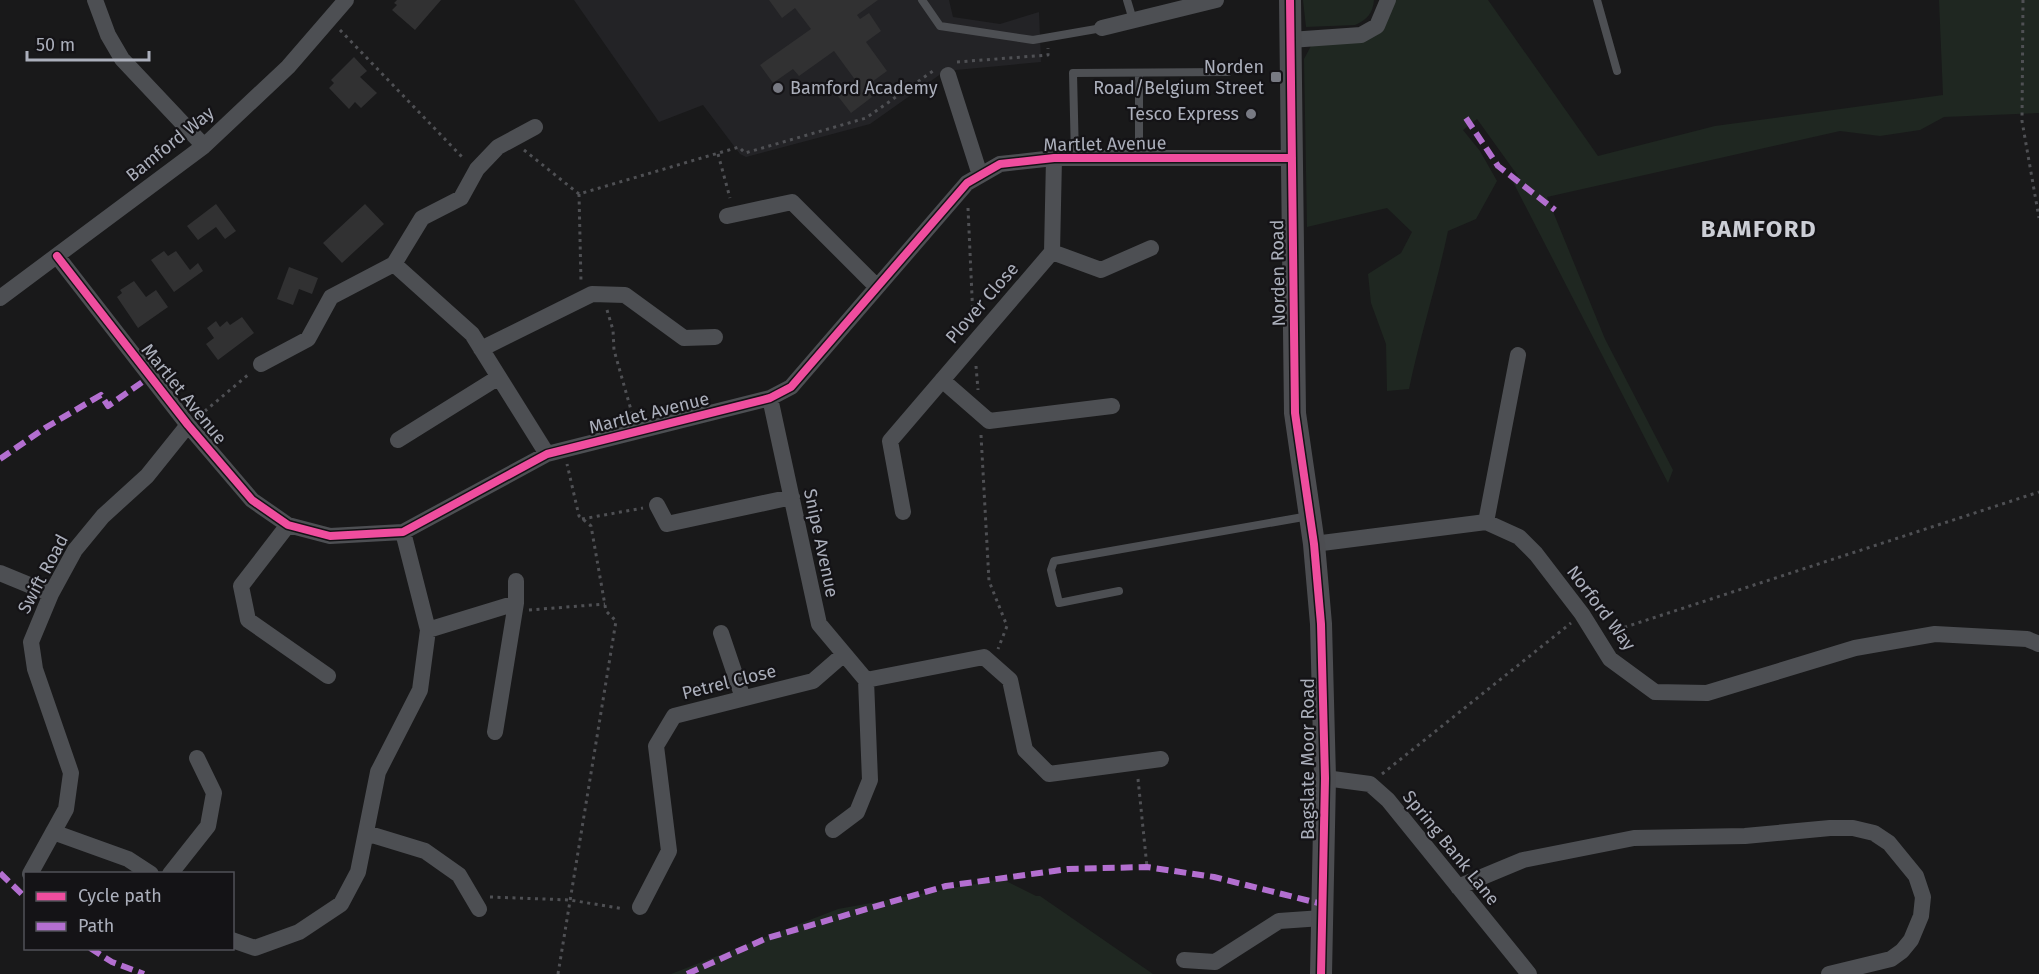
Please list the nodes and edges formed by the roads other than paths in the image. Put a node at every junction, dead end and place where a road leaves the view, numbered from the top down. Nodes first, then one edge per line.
1 (95, 0) edge
2 (346, 0) edge
3 (922, 0) edge
4 (1127, 0) edge
5 (1216, 0) edge
6 (1290, 0) edge
7 (1388, 0) edge
8 (1597, 0) edge
9 (1133, 20) junction
10 (1102, 27) joint
11 (1290, 40) junction
12 (947, 68) road end
13 (1617, 71) dead end
14 (1228, 72) dead end
15 (1139, 73) junction
16 (535, 127) dead end
17 (204, 146) junction
18 (1054, 158) junction
19 (1075, 158) junction
20 (1140, 158) junction
21 (1292, 158) junction
22 (973, 179) junction
23 (730, 216) road end
24 (1151, 248) dead end
25 (1052, 252) junction
26 (57, 256) junction
27 (394, 264) junction
28 (876, 286) junction
29 (0, 298) edge
30 (716, 338) dead end
31 (481, 349) junction
32 (1518, 354) dead end
33 (261, 364) road end
34 (499, 377) junction
35 (942, 380) junction
36 (770, 399) junction
37 (1112, 405) dead end
38 (188, 425) junction
39 (398, 440) dead end
40 (547, 454) junction
41 (792, 497) junction
42 (657, 505) road end
43 (903, 512) dead end
44 (1310, 516) junction
45 (1486, 522) junction
46 (288, 525) junction
47 (403, 532) junction
48 (1314, 544) junction
49 (0, 573) edge
50 (516, 581) dead end
51 (1119, 591) dead end
52 (51, 594) junction
53 (515, 607) junction
54 (428, 630) junction
55 (721, 633) dead end
56 (2039, 644) edge
57 (844, 654) junction
58 (328, 676) dead end
59 (866, 680) junction
60 (742, 698) junction
61 (495, 732) dead end
62 (197, 758) dead end
63 (1161, 759) dead end
64 (1325, 778) junction
65 (833, 830) dead end
66 (53, 832) junction
67 (366, 833) junction
68 (31, 872) edge
69 (149, 872) edge
70 (171, 872) edge
71 (1458, 887) junction
72 (475, 903) road end
73 (640, 907) road end
74 (1322, 918) junction
75 (234, 941) edge
76 (1184, 960) dead end
77 (1521, 971) edge
78 (1321, 974) edge
79 (1829, 974) edge

1 - 17 street
2 - 17 street, Bamford Way
3 - 10 lane
4 - 9 lane
5 - 9 street
6 - 11 street, Norden Road
7 - 11 street
8 - 13 lane
9 - 10 street
11 - 21 street, Norden Road
12 - 22 street
14 - 15 lane
15 - 19 lane
15 - 20 lane
16 - 27 street
17 - 26 street, Bamford Way
18 - 19 street, Martlet Avenue
18 - 22 street, Martlet Avenue
18 - 25 street
19 - 20 street, Martlet Avenue
20 - 21 street, Martlet Avenue
21 - 44 street, Norden Road
22 - 28 street, Martlet Avenue
23 - 28 street
24 - 25 street
25 - 35 street, Plover Close
26 - 29 street, Bamford Way
26 - 38 street, Martlet Avenue
27 - 31 street
27 - 33 street
28 - 36 street, Martlet Avenue
30 - 31 street
31 - 34 street
32 - 45 street
34 - 39 street
34 - 40 street
35 - 37 street
35 - 43 street, Plover Close
36 - 40 street, Martlet Avenue
36 - 41 street, Snipe Avenue
38 - 46 street, Martlet Avenue
38 - 52 street, Swift Road
40 - 47 street, Martlet Avenue
41 - 42 street
41 - 57 street, Snipe Avenue
44 - 48 street, Norden Road
44 - 51 lane
45 - 48 street
45 - 56 street, Norford Way
46 - 47 street, Martlet Avenue
46 - 58 street
47 - 54 street
48 - 64 street, Bagslate Moor Road
49 - 52 street
50 - 53 street
52 - 66 street, Swift Road
53 - 54 street
53 - 61 street
54 - 67 street
55 - 60 street
57 - 59 street, Snipe Avenue
57 - 60 street, Petrel Close
59 - 63 street
59 - 65 street
60 - 73 street, Petrel Close
62 - 70 street
64 - 71 street, Spring Bank Lane
64 - 74 street, Bagslate Moor Road
66 - 68 street, Swift Road
66 - 69 street
67 - 72 street
67 - 75 street
71 - 77 street, Spring Bank Lane
71 - 79 street
74 - 76 street
74 - 78 street, Bagslate Moor Road

